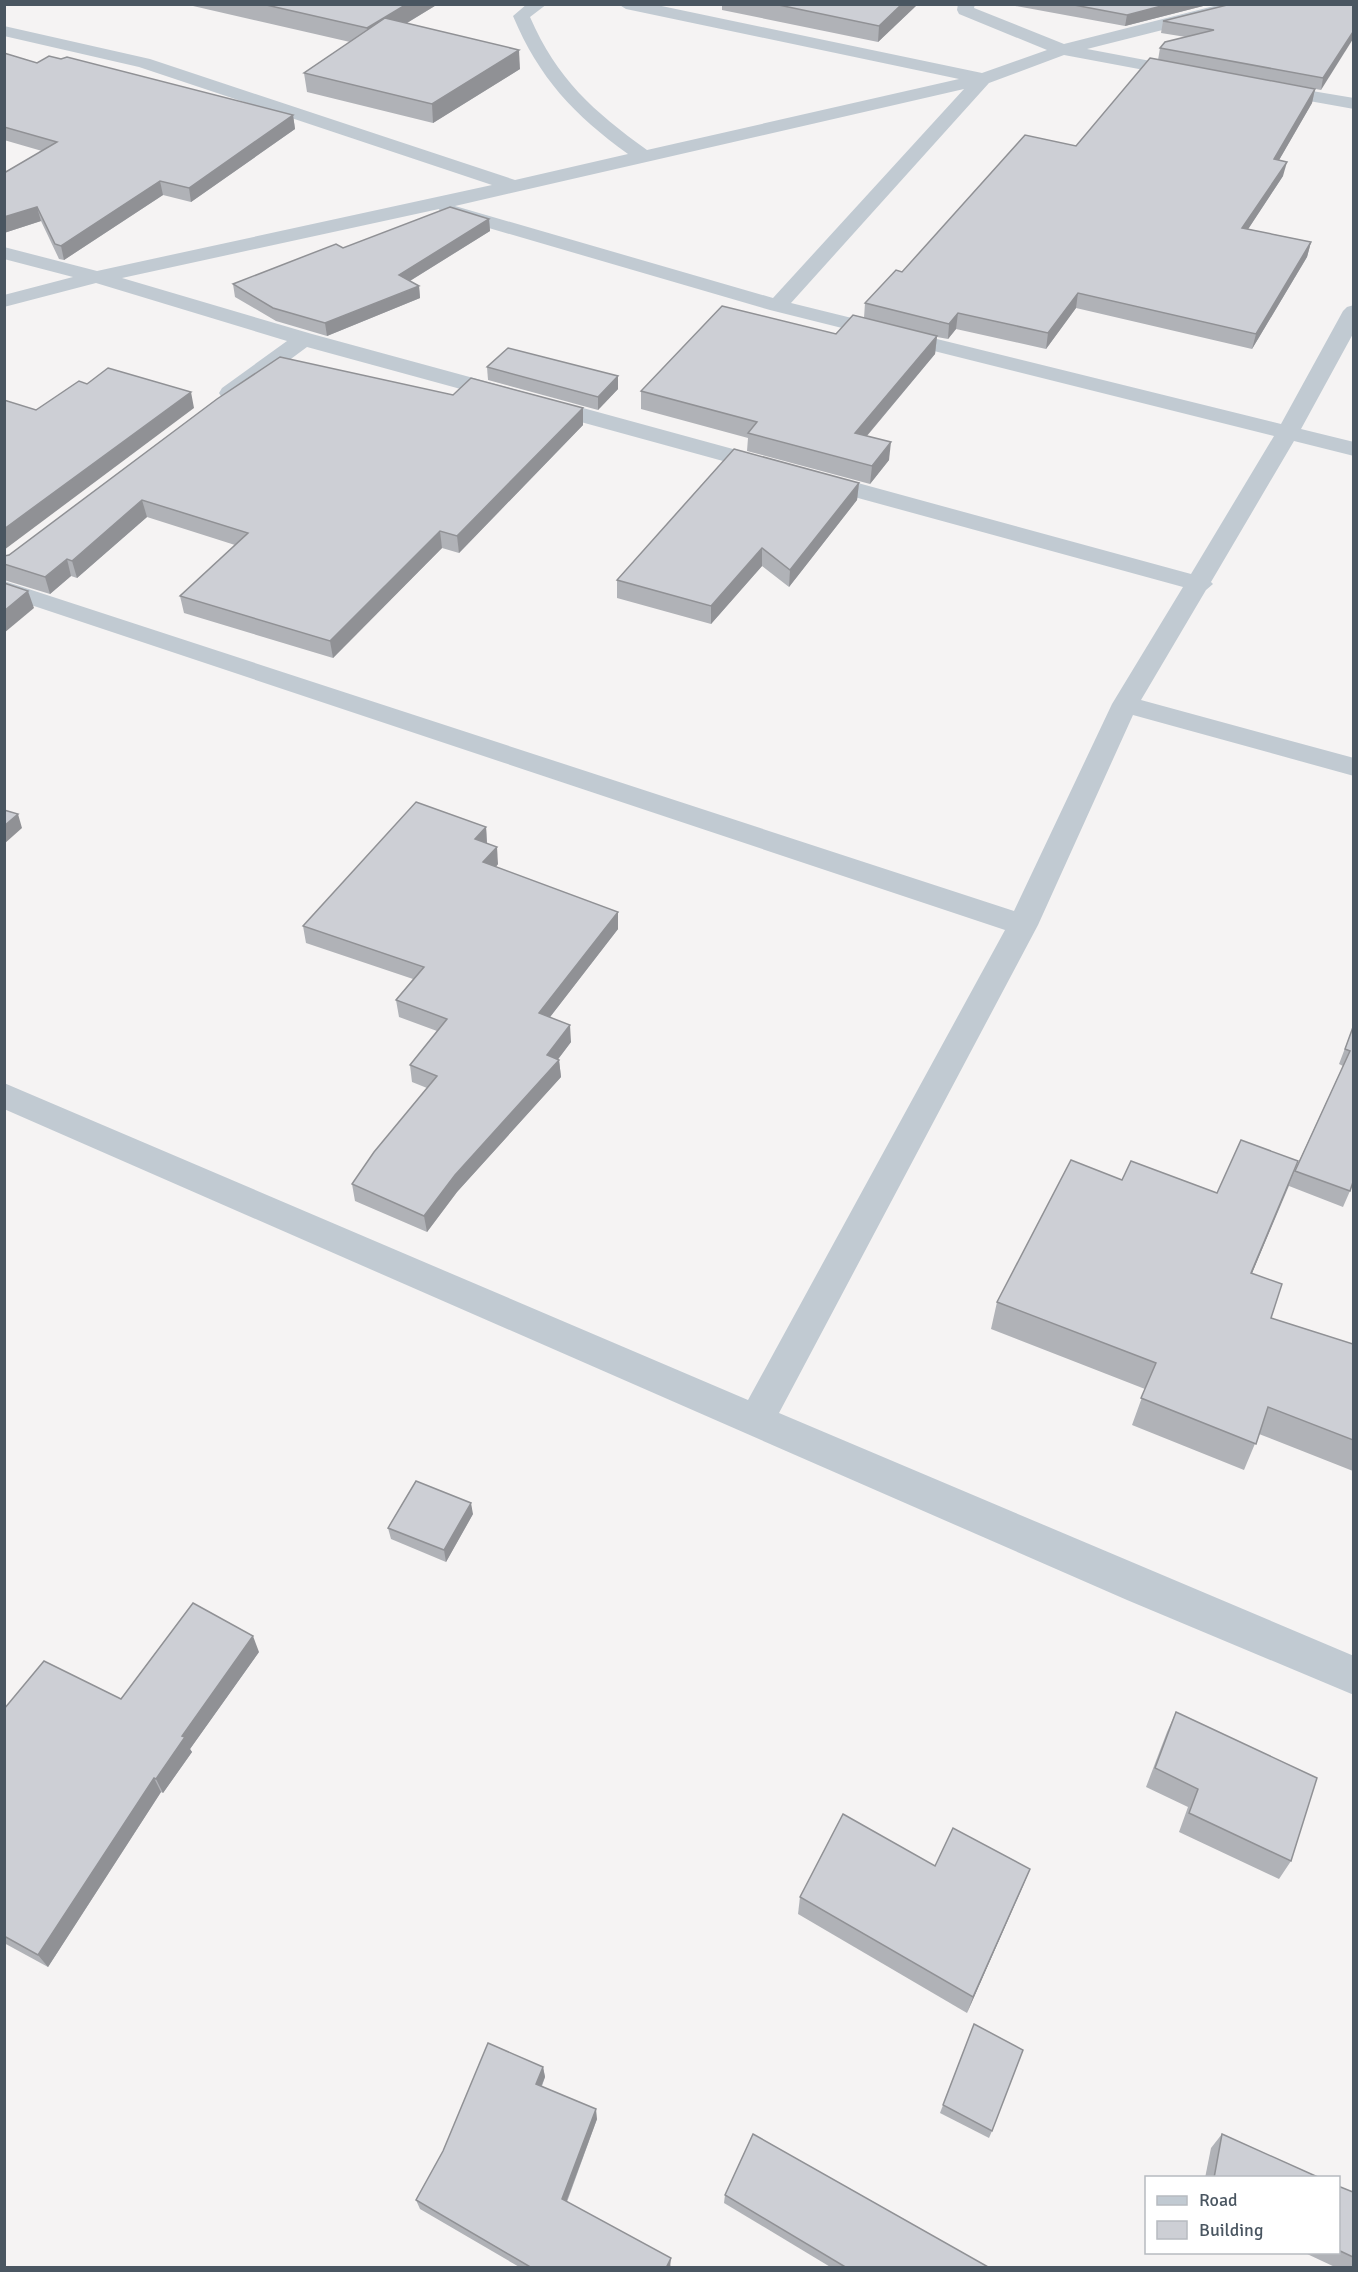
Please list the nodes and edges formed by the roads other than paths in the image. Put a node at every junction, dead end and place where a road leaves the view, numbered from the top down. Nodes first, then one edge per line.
1 (539, 4) edge
2 (626, 4) edge
3 (968, 4) edge
4 (1244, 4) edge
5 (4, 31) edge
6 (1063, 50) junction
7 (1202, 76) edge
8 (983, 79) junction
9 (1249, 85) edge
10 (1353, 104) edge
11 (644, 157) junction
12 (513, 186) junction
13 (432, 205) junction
14 (4, 254) edge
15 (97, 277) junction
16 (4, 301) edge
17 (777, 306) junction
18 (1353, 311) edge
19 (304, 339) junction
20 (210, 408) edge
21 (1287, 434) junction
22 (1353, 449) edge
23 (1200, 584) junction
24 (4, 588) edge
25 (1125, 704) junction
26 (1353, 767) edge
27 (1023, 925) junction
28 (4, 1095) edge
29 (756, 1421) junction
30 (1353, 1676) edge

1 - 11 street
2 - 8 street
3 - 6 street
4 - 6 street
5 - 12 street
6 - 7 street
6 - 8 street
8 - 11 street
8 - 17 street
9 - 10 street
11 - 12 street
12 - 13 street
13 - 15 street
13 - 17 street
14 - 15 street
15 - 16 street
15 - 19 street
17 - 21 street
18 - 21 street
19 - 20 street
19 - 23 street
21 - 22 street
21 - 23 street
23 - 25 street
24 - 27 street
25 - 26 street
25 - 27 street
27 - 29 street
28 - 29 street
29 - 30 street

